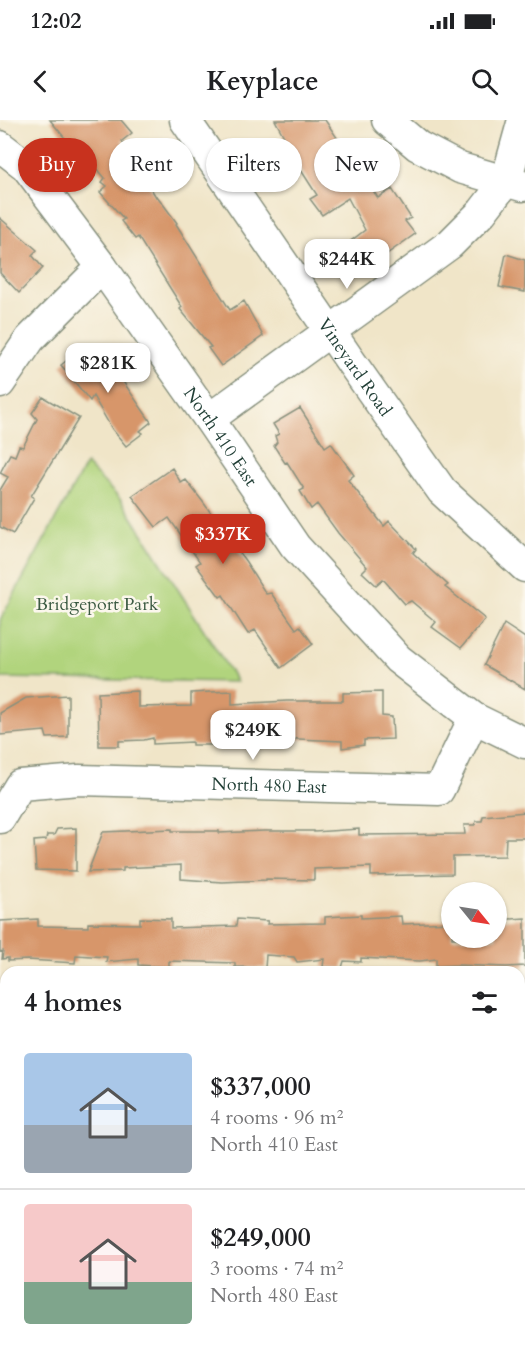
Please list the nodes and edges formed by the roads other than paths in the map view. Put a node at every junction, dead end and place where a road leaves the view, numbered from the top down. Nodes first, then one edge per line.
1 (185, 120) edge
2 (387, 120) edge
3 (523, 120) edge
4 (0, 146) edge
5 (515, 184) edge
6 (102, 267) junction
7 (330, 332) junction
8 (3, 377) edge
9 (209, 419) junction
10 (525, 567) edge
11 (474, 718) junction
12 (525, 743) edge
13 (0, 818) edge

1 - 7 street, Vineyard Road
2 - 5 street
3 - 5 street
4 - 6 street, North 410 East
5 - 7 street
6 - 8 street
6 - 9 street, North 410 East
7 - 9 street
7 - 10 street, Vineyard Road
9 - 11 street, North 410 East
11 - 12 street, North 410 East
11 - 13 street, North 480 East

